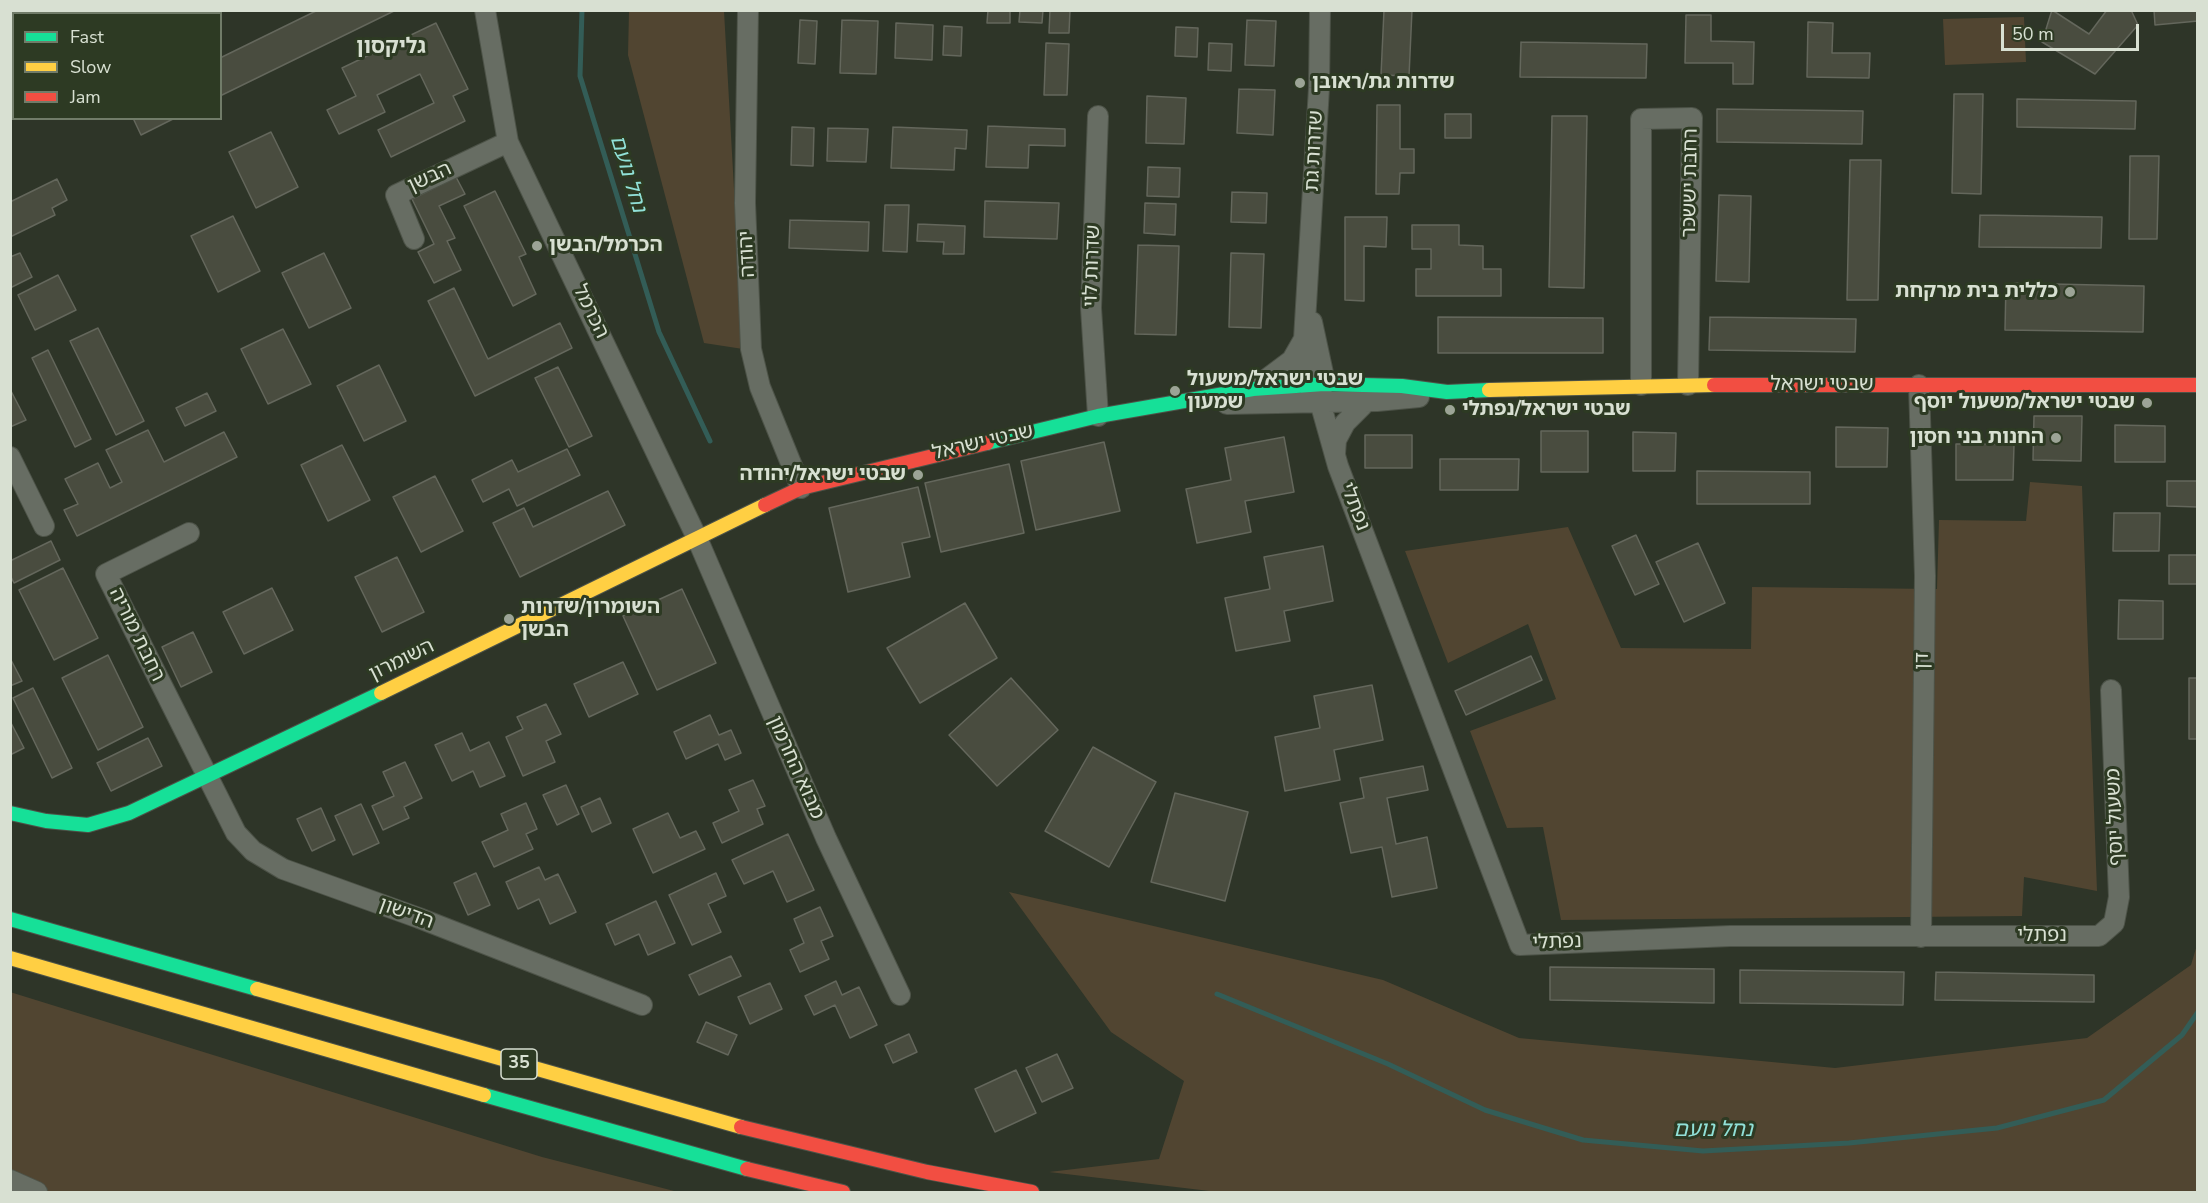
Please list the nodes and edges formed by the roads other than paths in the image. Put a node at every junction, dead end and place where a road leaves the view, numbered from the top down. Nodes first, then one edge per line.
1 (485, 10) edge
2 (748, 10) edge
3 (1320, 10) edge
4 (1098, 116) dead end
5 (508, 142) junction
6 (414, 239) dead end
7 (1307, 292) junction
8 (1304, 339) junction
9 (1641, 385) junction
10 (1688, 385) junction
11 (1919, 385) junction
12 (2198, 385) edge
13 (1253, 389) junction
14 (1317, 390) junction
15 (1447, 392) junction
16 (1366, 402) junction
17 (1167, 404) junction
18 (1098, 416) junction
19 (1335, 456) junction
20 (10, 457) edge
21 (801, 488) junction
22 (44, 526) dead end
23 (189, 533) dead end
24 (698, 538) junction
25 (2111, 690) dead end
26 (207, 778) junction
27 (10, 813) edge
28 (10, 919) edge
29 (1921, 936) junction
30 (2099, 936) joint
31 (10, 958) edge
32 (900, 995) dead end
33 (642, 1005) dead end
34 (10, 1180) edge
35 (37, 1192) edge
36 (843, 1192) edge
37 (1032, 1192) edge

1 - 5 street, הכרמל
2 - 21 street, יהודה
3 - 7 street, שדרות גת
4 - 18 street, שדרות לוי
5 - 6 street, הבשן
5 - 24 street, הכרמל
7 - 8 street, שדרות גת
7 - 14 street, שדרות גת
8 - 13 street
8 - 14 street, שדרות גת
9 - 10 main road, שבטי ישראל
9 - 10 street, רחבת יששכר
9 - 15 main road, שבטי ישראל
10 - 11 main road, שבטי ישראל
11 - 12 main road, שבטי ישראל
11 - 29 street, דן
13 - 14 main road, שבטי ישראל
13 - 17 main road, שבטי ישראל
14 - 15 main road, שבטי ישראל
14 - 16 street, שבטי ישראל
14 - 17 street, שבטי ישראל
14 - 19 street, נפתלי
15 - 16 street, שבטי ישראל
16 - 19 street
17 - 18 main road, שבטי ישראל
18 - 21 main road, שבטי ישראל
19 - 29 street, נפתלי
20 - 22 street
21 - 24 main road, השומרון
23 - 26 street, רחבת מוריה
24 - 26 main road, השומרון
24 - 32 street, מבוא החרמון
25 - 30 street, משעול יוסף
26 - 27 main road, השומרון
26 - 33 street, הדישון
28 - 37 main road, 35
29 - 30 street, נפתלי
31 - 36 main road, 35
34 - 35 street

